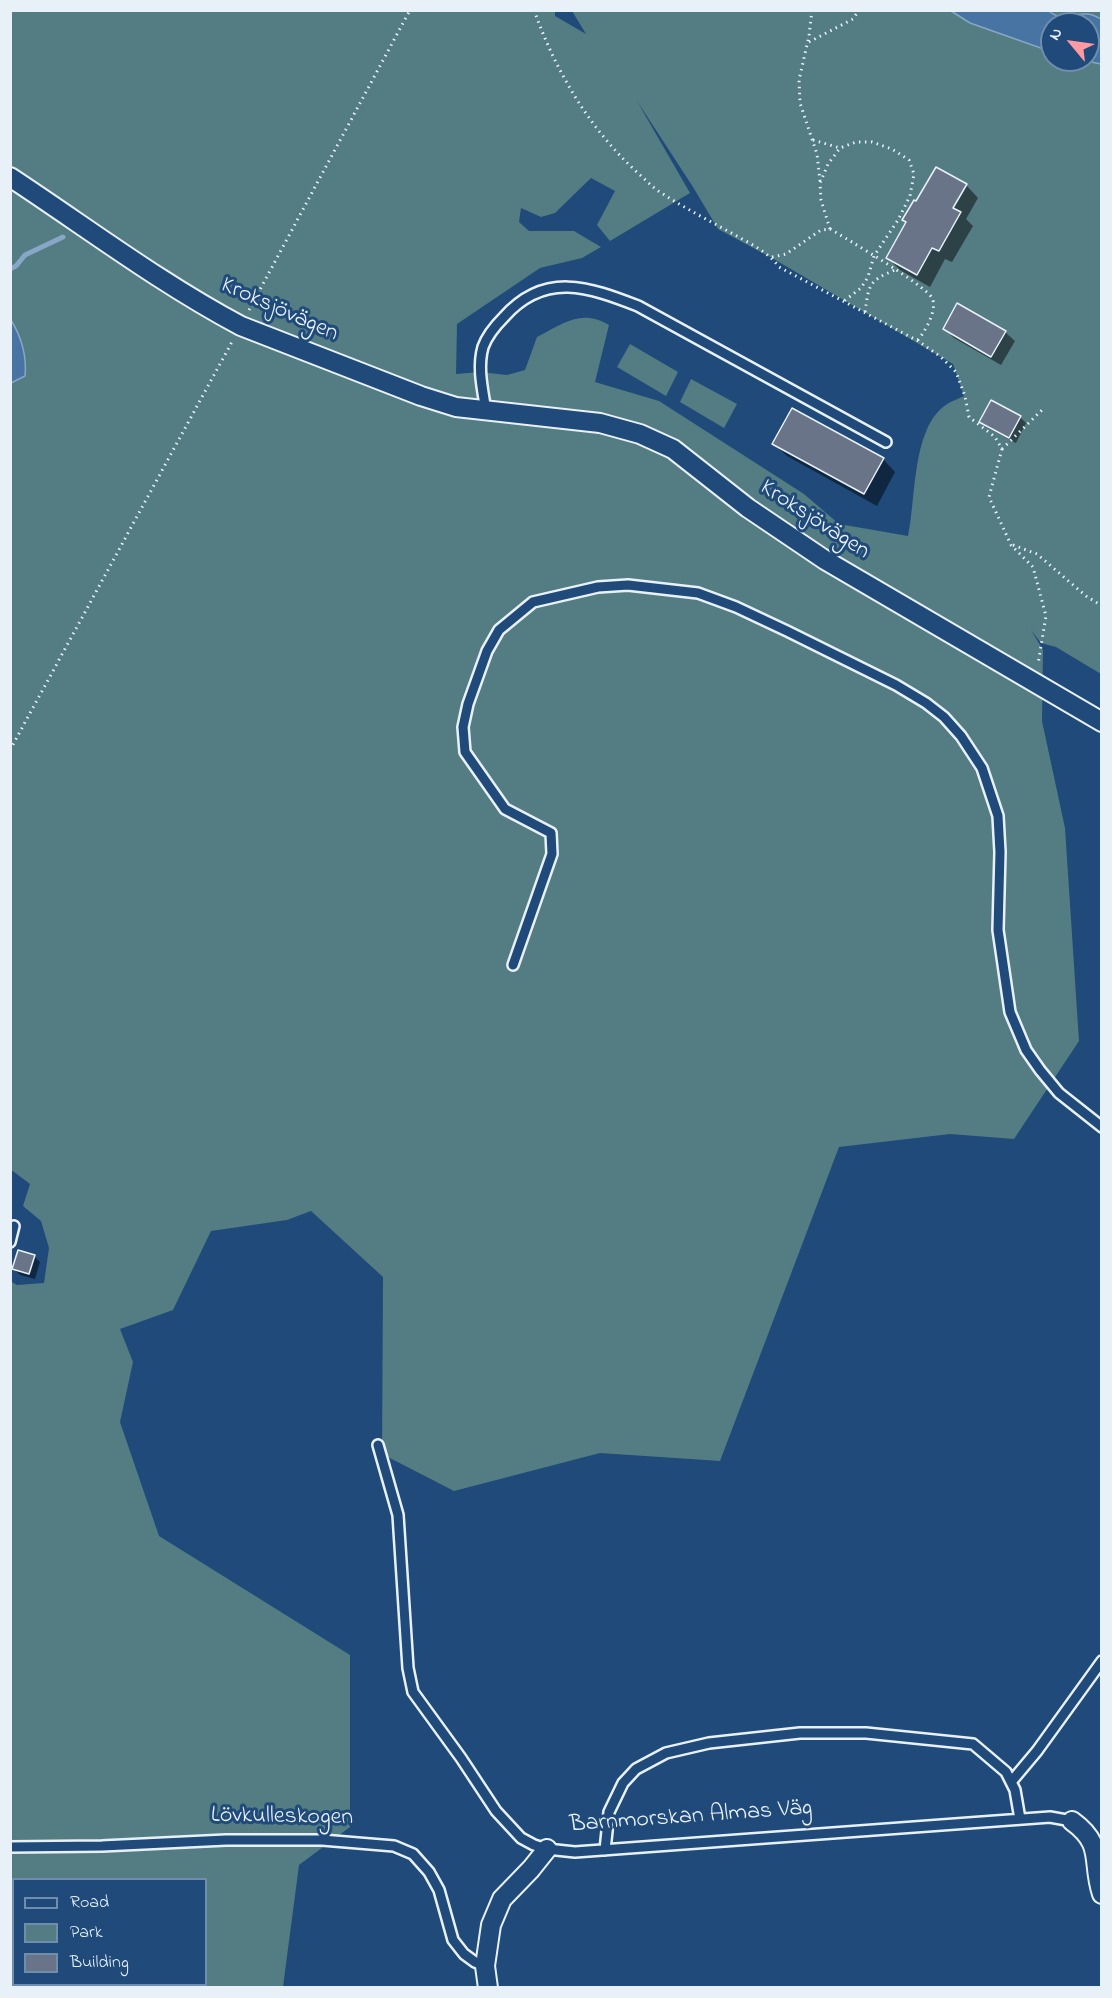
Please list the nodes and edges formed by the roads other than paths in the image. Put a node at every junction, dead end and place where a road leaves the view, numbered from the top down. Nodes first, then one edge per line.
1 (10, 177) edge
2 (486, 411) junction
3 (886, 442) dead end
4 (1101, 722) edge
5 (513, 965) dead end
6 (1101, 1126) edge
7 (14, 1226) dead end
8 (10, 1242) edge
9 (378, 1445) dead end
10 (1101, 1661) edge
11 (1011, 1782) junction
12 (1020, 1819) junction
13 (1072, 1821) joint
14 (10, 1847) edge
15 (547, 1850) junction
16 (605, 1850) junction
17 (1101, 1894) edge
18 (484, 1966) junction
19 (488, 1988) edge

1 - 2 street, Kroksjövägen
2 - 3 lane
2 - 4 street, Kroksjövägen
5 - 6 lane
7 - 8 lane
9 - 15 lane, Barnmorskan Almas Väg
10 - 11 lane
11 - 12 lane
11 - 16 lane
12 - 13 lane, Barnmorskan Almas Väg
12 - 16 lane, Barnmorskan Almas Väg
13 - 17 street, Barnmorskan Almas Väg
14 - 18 lane, Lövkulleskogen
15 - 16 lane, Barnmorskan Almas Väg
15 - 18 street
18 - 19 street

